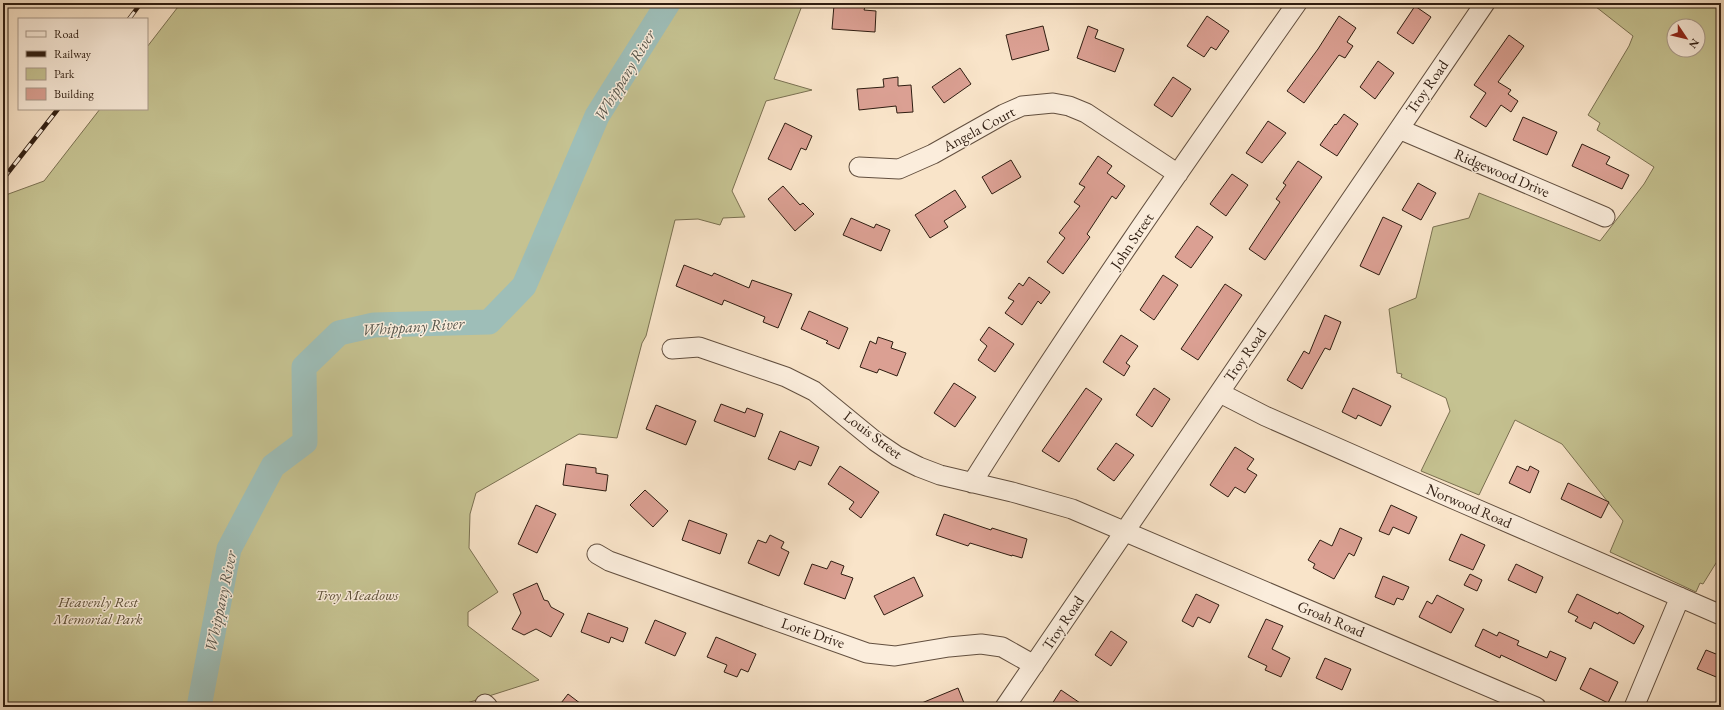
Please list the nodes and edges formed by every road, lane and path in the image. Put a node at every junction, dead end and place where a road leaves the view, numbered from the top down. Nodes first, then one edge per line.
1 (1297, 3) edge
2 (1483, 4) edge
3 (1399, 129) junction
4 (859, 167) dead end
5 (1178, 174) junction
6 (1605, 217) dead end
7 (672, 350) dead end
8 (1220, 393) junction
9 (972, 483) junction
10 (1125, 532) junction
11 (597, 554) dead end
12 (1680, 597) junction
13 (1721, 615) edge
14 (1034, 665) junction
15 (1005, 707) edge
16 (1536, 707) edge
17 (1634, 707) edge

1 - 5 street, John Street
2 - 3 street, Troy Road
3 - 6 street, Ridgewood Drive
3 - 8 street, Troy Road
4 - 5 street, Angela Court
5 - 9 street, John Street
7 - 9 street, Louis Street
8 - 10 street, Troy Road
8 - 12 street, Norwood Road
9 - 10 street, Louis Street
10 - 14 street, Troy Road
10 - 16 street, Groah Road
11 - 14 street, Lorie Drive
12 - 13 street, Norwood Road
12 - 17 street
14 - 15 street, Troy Road

